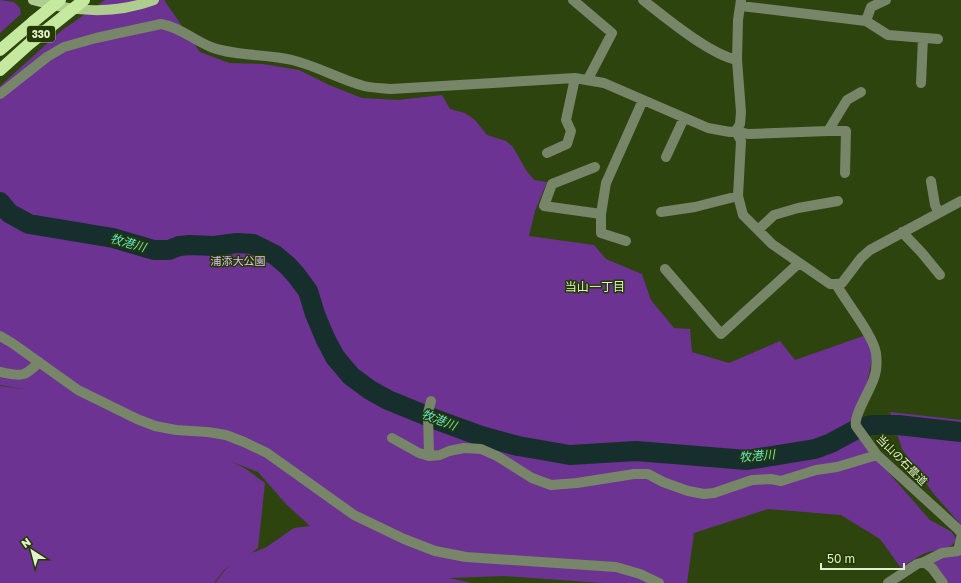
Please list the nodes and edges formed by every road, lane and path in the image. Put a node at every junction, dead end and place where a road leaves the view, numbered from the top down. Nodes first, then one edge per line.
1 (33, 0) edge
2 (60, 0) edge
3 (84, 0) edge
4 (573, 0) edge
5 (643, 0) edge
6 (886, 0) edge
7 (152, 1) edge
8 (741, 3) edge
9 (866, 21) junction
10 (923, 38) junction
11 (938, 40) dead end
12 (0, 50) edge
13 (737, 60) junction
14 (0, 70) edge
15 (575, 78) junction
16 (588, 79) junction
17 (921, 83) dead end
18 (861, 92) dead end
19 (0, 94) edge
20 (643, 100) junction
21 (684, 118) junction
22 (736, 131) junction
23 (828, 131) junction
24 (547, 153) dead end
25 (666, 157) dead end
26 (595, 167) dead end
27 (845, 173) dead end
28 (931, 180) dead end
29 (738, 196) junction
30 (838, 201) dead end
31 (961, 201) edge
32 (661, 212) dead end
33 (938, 213) junction
34 (601, 214) junction
35 (758, 230) junction
36 (902, 232) junction
37 (626, 241) dead end
38 (799, 263) junction
39 (665, 269) dead end
40 (940, 275) dead end
41 (836, 284) junction
42 (0, 336) edge
43 (39, 362) junction
44 (0, 372) edge
45 (431, 401) dead end
46 (392, 438) dead end
47 (429, 453) junction
48 (878, 455) junction
49 (961, 533) edge
50 (961, 538) edge
51 (924, 562) junction
52 (659, 583) edge
53 (888, 583) edge
54 (943, 583) edge

1 - 7 main road
2 - 12 highway, 330, bridge
3 - 14 highway, 330, bridge
4 - 16 street
5 - 13 street
6 - 9 street
8 - 9 street
8 - 13 street
9 - 10 street
10 - 11 street
10 - 17 street
13 - 22 street
15 - 16 street
15 - 19 street
15 - 24 street
16 - 20 street
18 - 23 street
20 - 21 street
20 - 34 street
21 - 22 street
21 - 25 street
22 - 23 street
22 - 29 street
23 - 27 street
26 - 34 street
28 - 33 street
29 - 32 street
29 - 35 street
30 - 35 street
31 - 33 street
33 - 36 street
34 - 37 street
35 - 38 street
36 - 40 street
36 - 41 street
38 - 39 street
38 - 41 street
41 - 48 street, 当山の石畳道
42 - 43 street
43 - 44 street
43 - 52 street
45 - 47 street
46 - 47 street
47 - 48 street
48 - 49 street, 当山の石畳道
50 - 51 street
51 - 53 street
51 - 54 street

